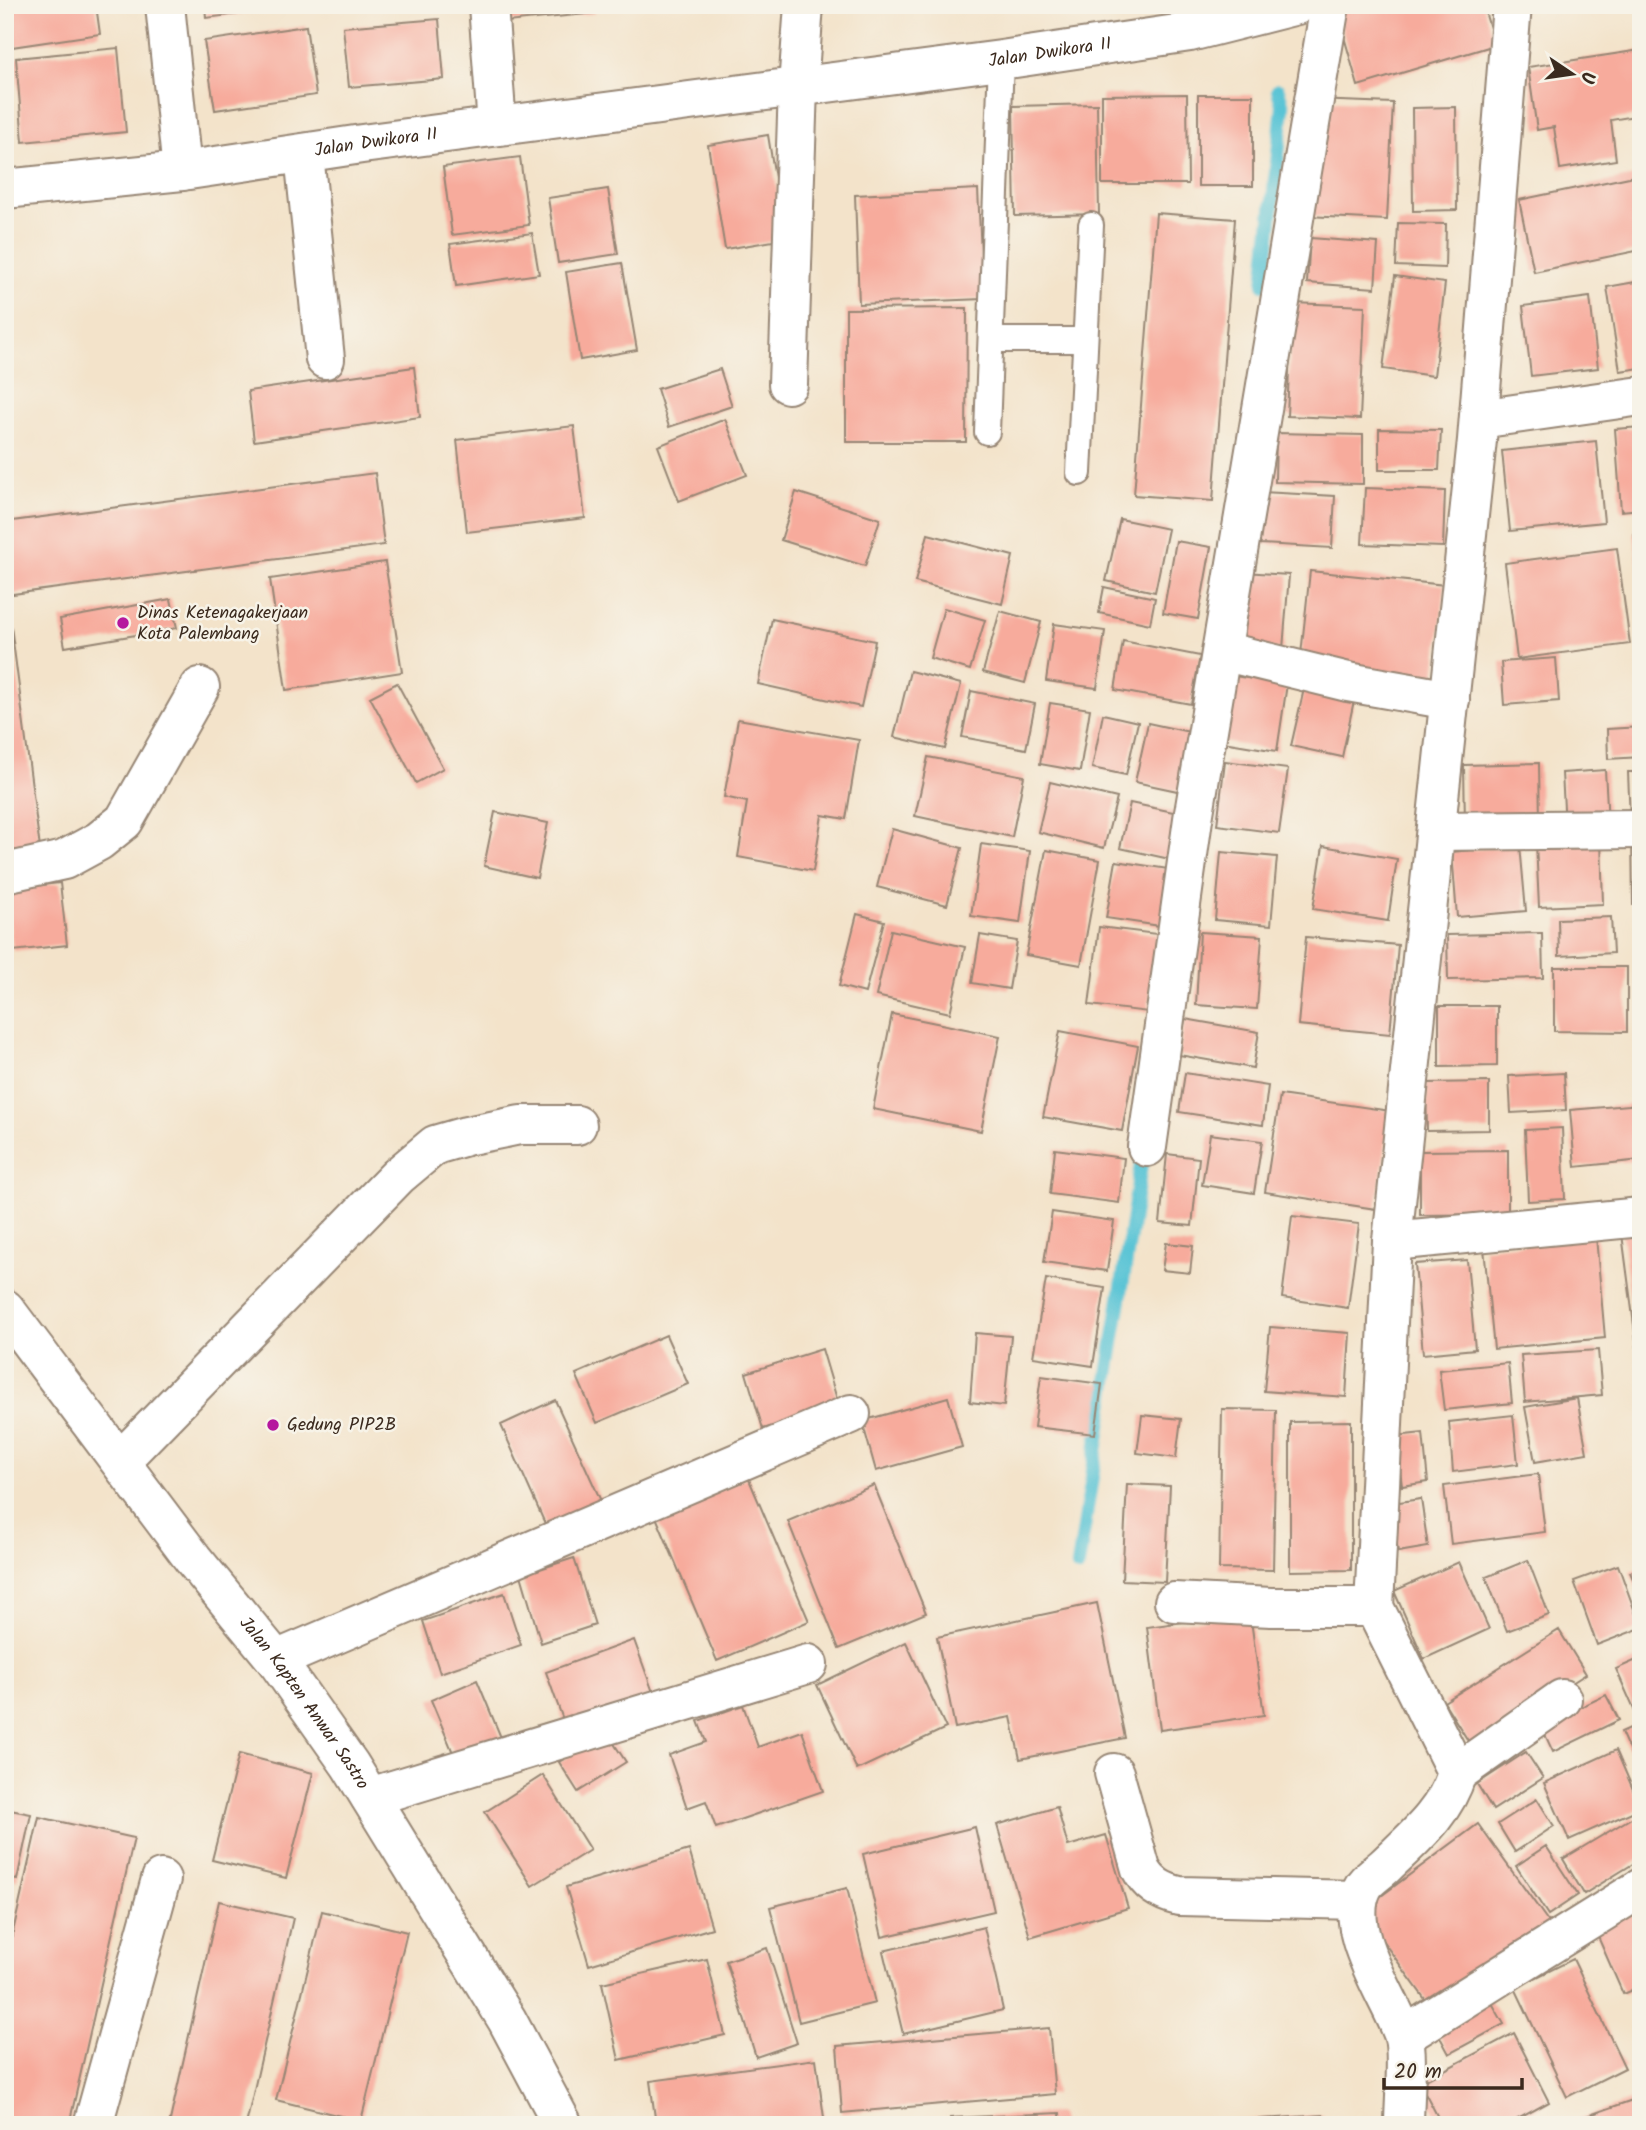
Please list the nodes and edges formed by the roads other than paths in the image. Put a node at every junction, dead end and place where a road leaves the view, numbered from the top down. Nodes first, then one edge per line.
1 (165, 5) edge
2 (488, 5) edge
3 (804, 5) edge
4 (1297, 5) edge
5 (1330, 5) edge
6 (1512, 5) edge
7 (1001, 60) junction
8 (798, 87) junction
9 (497, 126) junction
10 (304, 154) junction
11 (182, 171) junction
12 (5, 189) edge
13 (1091, 225) dead end
14 (991, 340) junction
15 (1084, 340) junction
16 (325, 359) dead end
17 (788, 384) dead end
18 (1641, 396) edge
19 (1479, 419) junction
20 (987, 432) dead end
21 (1079, 473) dead end
22 (1222, 651) junction
23 (200, 687) dead end
24 (1450, 700) junction
25 (1641, 830) edge
26 (1436, 831) junction
27 (5, 873) edge
28 (577, 1125) dead end
29 (1147, 1146) dead end
30 (1641, 1217) edge
31 (1392, 1241) junction
32 (5, 1309) edge
33 (851, 1413) dead end
34 (120, 1461) junction
35 (1174, 1602) dead end
36 (1374, 1607) junction
37 (276, 1660) junction
38 (808, 1664) dead end
39 (1562, 1699) dead end
40 (1114, 1773) dead end
41 (1457, 1773) junction
42 (370, 1797) junction
43 (161, 1879) dead end
44 (1641, 1888) edge
45 (1358, 1900) junction
46 (1404, 2036) junction
47 (93, 2125) edge
48 (563, 2125) edge
49 (1404, 2125) edge

1 - 11 street
2 - 9 street
3 - 8 street
4 - 7 street, Jalan Dwikora II
5 - 22 street
6 - 19 street
7 - 8 street, Jalan Dwikora II
7 - 14 lane
8 - 9 street, Jalan Dwikora II
8 - 17 street
9 - 10 street, Jalan Dwikora II
10 - 11 street, Jalan Dwikora II
10 - 16 street
11 - 12 street, Jalan Dwikora II
13 - 15 lane
14 - 15 lane
14 - 20 lane
15 - 21 lane
18 - 19 street
19 - 24 street
22 - 24 street
22 - 29 street
23 - 27 street
24 - 26 street
25 - 26 street
26 - 31 street
28 - 34 street
30 - 31 street
31 - 36 street
32 - 34 street, Jalan Kapten Anwar Sastro
33 - 37 street
34 - 37 street, Jalan Kapten Anwar Sastro
35 - 36 street
36 - 41 street
37 - 42 street, Jalan Kapten Anwar Sastro
38 - 42 street
39 - 41 street
40 - 45 street
41 - 45 street
42 - 48 street, Jalan Kapten Anwar Sastro
43 - 47 street
44 - 46 street
45 - 46 street
46 - 49 street

